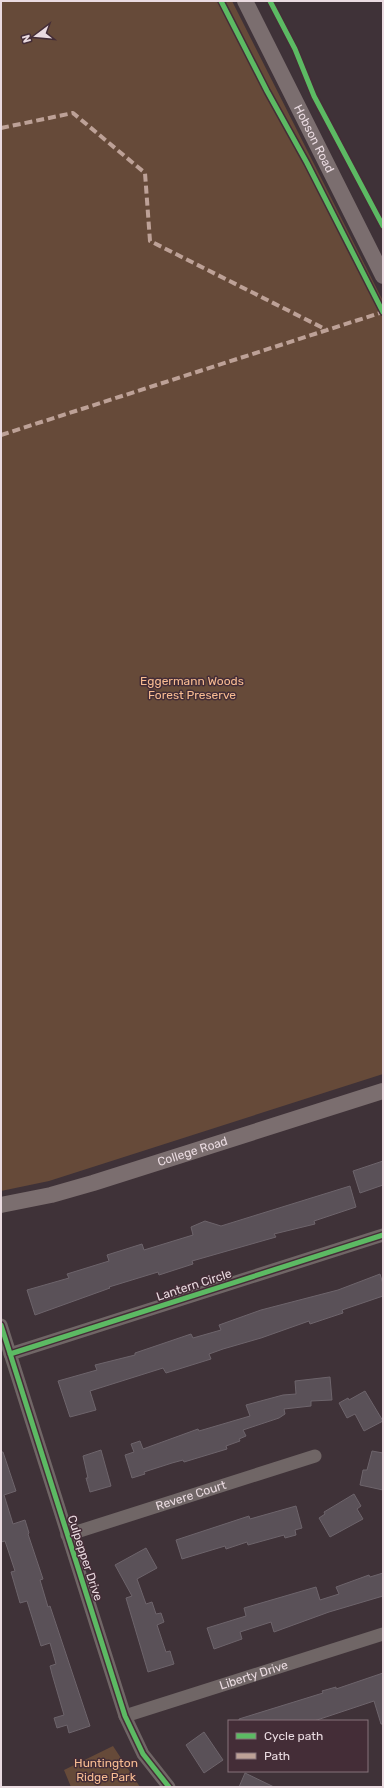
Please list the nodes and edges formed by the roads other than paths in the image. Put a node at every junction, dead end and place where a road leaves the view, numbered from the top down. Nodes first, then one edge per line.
1 (245, 1) edge
2 (382, 274) edge
3 (383, 1091) edge
4 (1, 1205) edge
5 (383, 1235) edge
6 (1, 1325) edge
7 (10, 1354) junction
8 (314, 1456) dead end
9 (67, 1535) junction
10 (383, 1634) edge
11 (125, 1716) junction
12 (169, 1787) edge

1 - 2 main road, Hobson Road
3 - 4 main road, College Road
5 - 7 street, Lantern Circle
6 - 7 street, Culpepper Drive
7 - 9 street, Culpepper Drive
8 - 9 street, Revere Court
9 - 11 street, Culpepper Drive
10 - 11 street, Liberty Drive
11 - 12 street, Culpepper Drive

